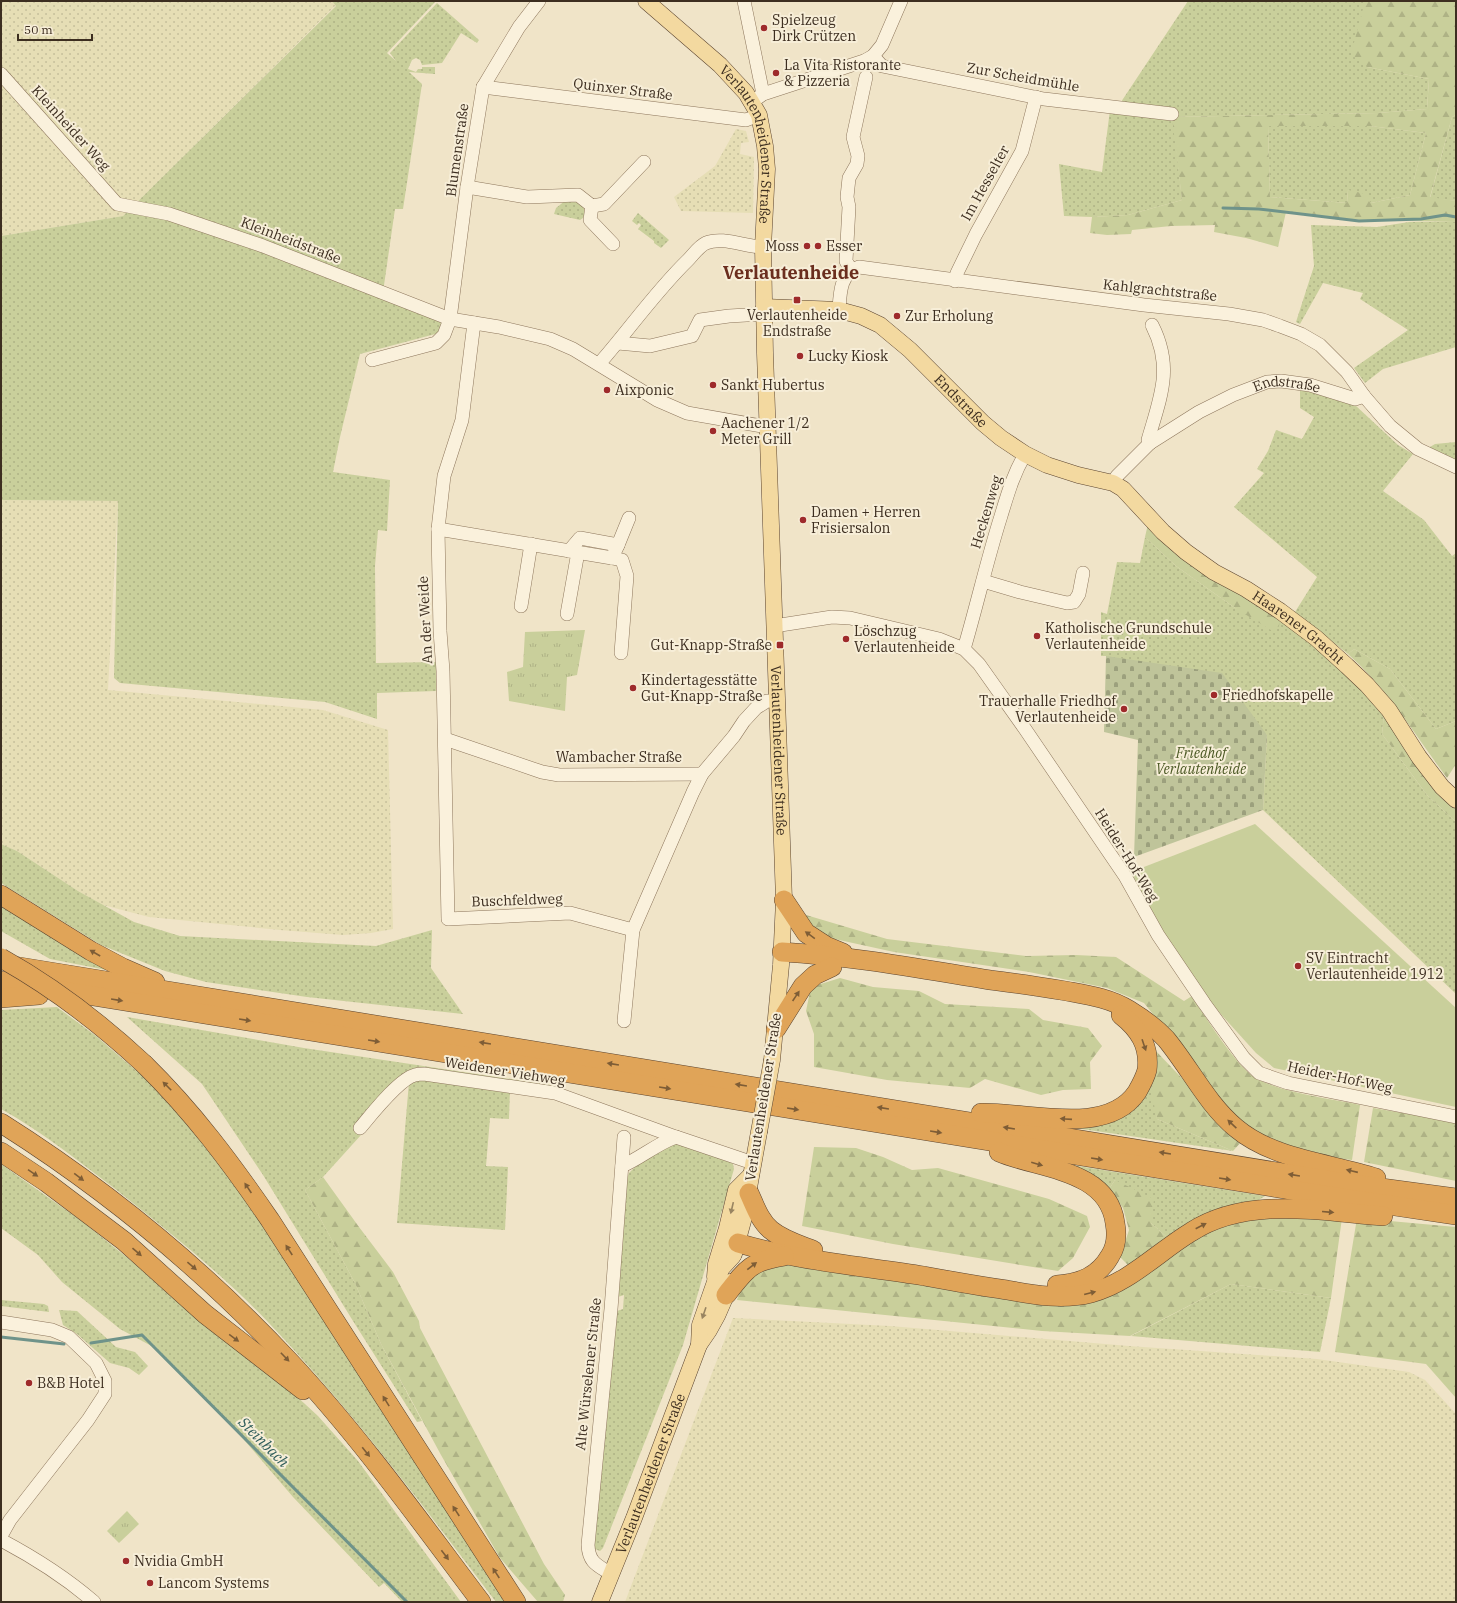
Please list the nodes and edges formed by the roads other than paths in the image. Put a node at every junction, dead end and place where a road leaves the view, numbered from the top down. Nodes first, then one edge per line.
1 (539, 1) edge
2 (646, 1) edge
3 (744, 1) edge
4 (901, 1) edge
5 (873, 56) junction
6 (1, 74) edge
7 (866, 77) dead end
8 (483, 87) junction
9 (1036, 97) junction
10 (758, 103) junction
11 (1172, 114) dead end
12 (644, 162) dead end
13 (467, 187) junction
14 (117, 204) joint
15 (592, 206) junction
16 (613, 244) dead end
17 (763, 247) junction
18 (851, 270) junction
19 (956, 281) junction
20 (839, 310) junction
21 (764, 311) junction
22 (450, 319) junction
23 (474, 323) junction
24 (1152, 325) dead end
25 (618, 343) junction
26 (372, 360) dead end
27 (599, 364) junction
28 (1364, 396) junction
29 (767, 427) junction
30 (1150, 443) junction
31 (1025, 454) junction
32 (1456, 467) edge
33 (1113, 483) junction
34 (629, 518) dead end
35 (438, 529) junction
36 (531, 544) junction
37 (618, 545) junction
38 (574, 551) junction
39 (612, 558) junction
40 (1083, 573) dead end
41 (982, 581) junction
42 (521, 606) dead end
43 (567, 614) dead end
44 (774, 626) junction
45 (964, 648) junction
46 (621, 653) dead end
47 (776, 701) junction
48 (445, 739) junction
49 (702, 774) junction
50 (1456, 800) edge
51 (1, 895) edge
52 (784, 900) junction
53 (448, 919) joint
54 (633, 930) junction
55 (1, 958) edge
56 (782, 959) junction
57 (857, 960) junction
58 (1, 964) edge
59 (832, 966) junction
60 (1, 981) edge
61 (78, 994) junction
62 (180, 994) junction
63 (1, 998) edge
64 (624, 1021) dead end
65 (776, 1029) junction
66 (922, 1115) junction
67 (1456, 1117) edge
68 (1, 1123) edge
69 (360, 1128) dead end
70 (962, 1136) junction
71 (624, 1137) dead end
72 (676, 1137) junction
73 (1, 1152) edge
74 (622, 1166) junction
75 (751, 1177) junction
76 (1429, 1195) junction
77 (1456, 1198) edge
78 (1456, 1215) edge
79 (737, 1244) junction
80 (813, 1250) junction
81 (789, 1255) junction
82 (720, 1288) junction
83 (1, 1322) edge
84 (342, 1422) junction
85 (1, 1536) edge
86 (1, 1540) edge
87 (611, 1574) junction
88 (94, 1602) edge
89 (481, 1602) edge
90 (516, 1602) edge
91 (600, 1602) edge

1 - 8 street, Blumenstraße
2 - 10 main road, Verlautenheidener Straße
3 - 10 street
4 - 5 street
5 - 9 street, Zur Scheidmühle
5 - 10 street, Quinxer Straße
6 - 14 street, Kleinheider Weg
7 - 18 street
8 - 10 street, Quinxer Straße
8 - 13 street, Blumenstraße
9 - 11 street, Zur Scheidmühle
9 - 19 street, Im Hesselter
10 - 17 main road, Verlautenheidener Straße
12 - 15 street
13 - 15 street
13 - 22 street, Blumenstraße
14 - 22 street, Kleinheidstraße
15 - 16 street
17 - 21 main road, Verlautenheidener Straße
17 - 25 street
18 - 19 street, Kahlgrachtstraße
18 - 20 street
19 - 28 street, Kahlgrachtstraße
20 - 21 main road, Endstraße
20 - 31 main road, Endstraße
21 - 25 street
21 - 29 main road, Verlautenheidener Straße
22 - 23 street, Kleinheidstraße
22 - 26 street
23 - 27 street, Kleinheidstraße
23 - 35 street, An der Weide
24 - 30 street
25 - 27 street
27 - 29 street, Kleinheidstraße
28 - 30 street, Endstraße
28 - 32 street, Kahlgrachtstraße
29 - 44 main road, Verlautenheidener Straße
30 - 33 street, Endstraße
31 - 33 main road, Endstraße
31 - 41 street, Heckenweg
33 - 50 main road, Haarener Gracht
34 - 37 street
35 - 36 street
35 - 48 street, An der Weide
36 - 38 street
36 - 42 street
37 - 38 street
37 - 39 street
38 - 39 street
38 - 43 street
39 - 46 street
40 - 41 street
41 - 45 street, Heckenweg
44 - 45 street, Heider-Hof-Weg
44 - 47 main road, Verlautenheidener Straße
45 - 67 street, Heider-Hof-Weg
47 - 49 street
47 - 52 main road, Verlautenheidener Straße
48 - 49 street, Wambacher Straße
48 - 53 street, An der Weide
49 - 54 street
62 -> 51 highway
52 - 56 main road, Verlautenheidener Straße
57 -> 52 highway
53 - 54 street, Buschfeldweg
54 - 64 street
90 -> 55 highway, bridge
56 - 57 highway
56 - 59 highway
56 - 65 main road, Verlautenheidener Straße
76 -> 57 highway
58 - 62 highway
65 -> 59 highway
59 -> 66 highway
60 - 61 highway
61 - 63 highway
61 -> 70 highway
66 -> 62 highway
65 - 75 main road, Verlautenheidener Straße, bridge
76 -> 66 highway
68 -> 84 highway
69 - 72 street, Weidener Viehweg
70 -> 78 highway
70 -> 80 highway
71 - 74 street, Alte Würselener Straße
72 - 74 street
72 - 75 street, Weidener Viehweg
73 -> 84 highway
74 - 87 street, Alte Würselener Straße
75 - 79 main road, Verlautenheidener Straße
75 - 80 highway
75 -> 82 main road
76 - 77 highway
81 -> 78 highway
79 - 80 highway
79 - 81 highway
79 - 82 main road, Verlautenheidener Straße
82 -> 81 highway
82 - 87 main road, Verlautenheidener Straße
83 - 85 street
84 -> 89 highway
86 - 88 street
87 - 91 main road, Verlautenheidener Straße

